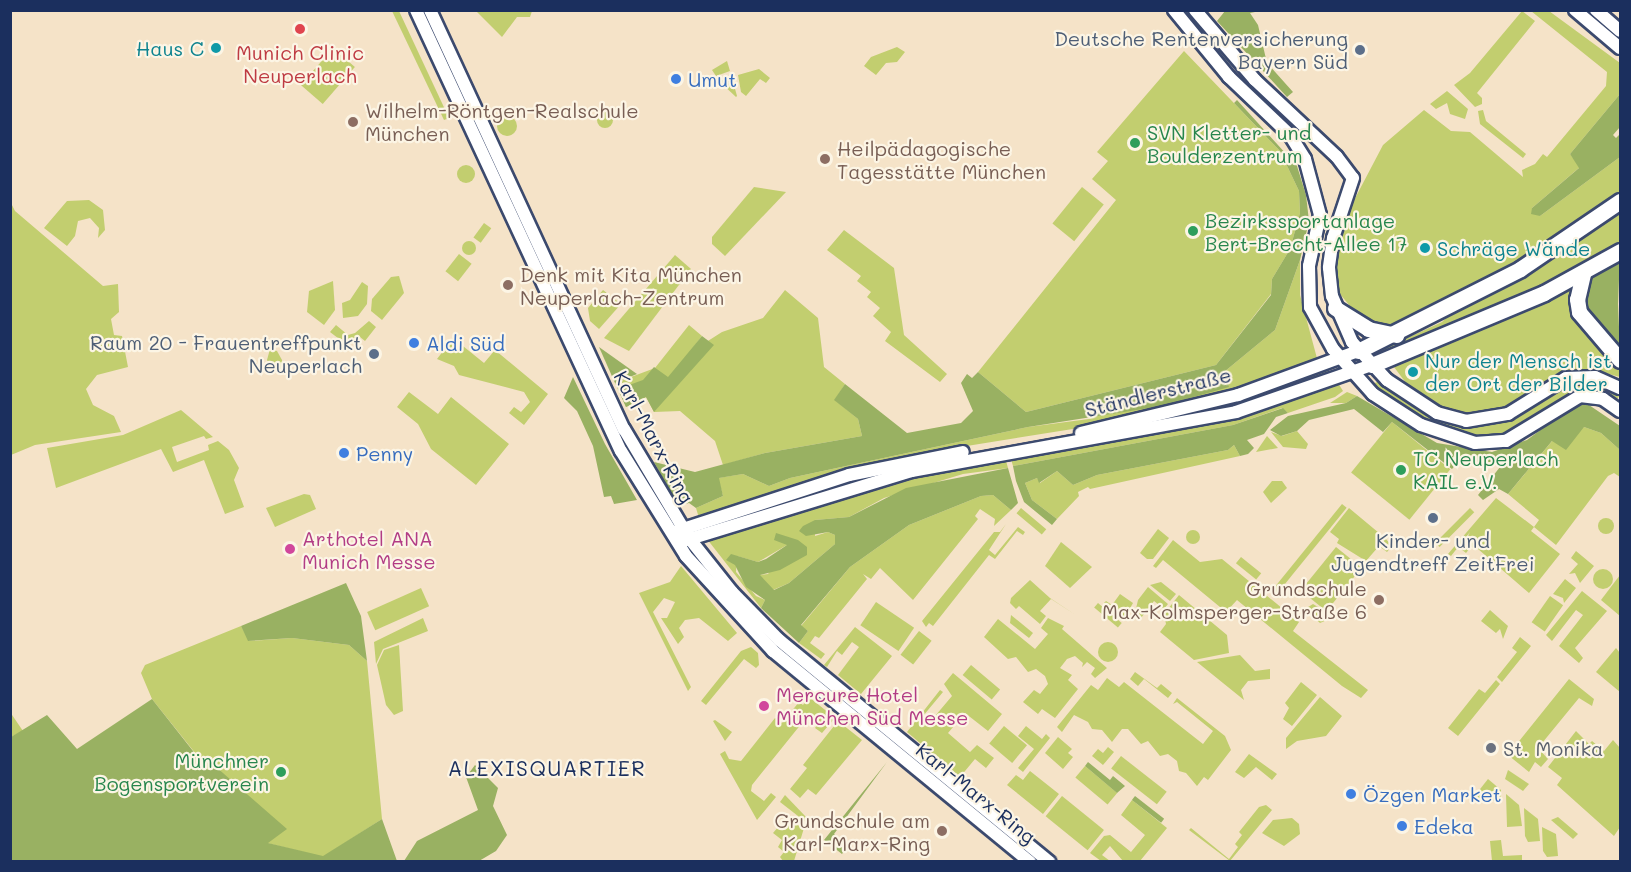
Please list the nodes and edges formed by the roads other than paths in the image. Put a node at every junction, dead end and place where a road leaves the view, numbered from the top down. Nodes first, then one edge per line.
1 (416, 10) edge
2 (430, 10) edge
3 (1174, 10) edge
4 (1195, 10) edge
5 (1575, 10) edge
6 (1596, 10) edge
7 (1620, 31) edge
8 (1620, 48) edge
9 (1620, 201) edge
10 (1620, 251) edge
11 (1583, 274) junction
12 (1335, 308) junction
13 (1396, 334) junction
14 (1358, 351) junction
15 (1340, 358) junction
16 (1620, 360) edge
17 (1372, 365) junction
18 (1353, 373) junction
19 (1620, 388) edge
20 (1620, 406) edge
21 (680, 536) junction
22 (1029, 861) edge
23 (1049, 861) edge

1 - 21 main road, Karl-Marx-Ring
2 - 21 main road, Karl-Marx-Ring
3 - 15 main road
4 - 12 main road
5 - 8 main road
6 - 7 main road
9 - 13 highway, Ständlerstraße
10 - 11 highway, Ständlerstraße
11 - 16 highway
11 - 17 highway, Ständlerstraße
12 - 13 highway
12 - 14 main road
13 - 14 highway, Ständlerstraße
14 - 15 main road, Ständlerstraße
14 - 17 main road
15 - 18 main road
15 - 21 main road, Ständlerstraße
17 - 18 main road, Ständlerstraße
17 - 19 main road
18 - 20 main road
18 - 21 main road, Ständlerstraße
21 - 22 main road, Karl-Marx-Ring
21 - 23 main road, Karl-Marx-Ring

